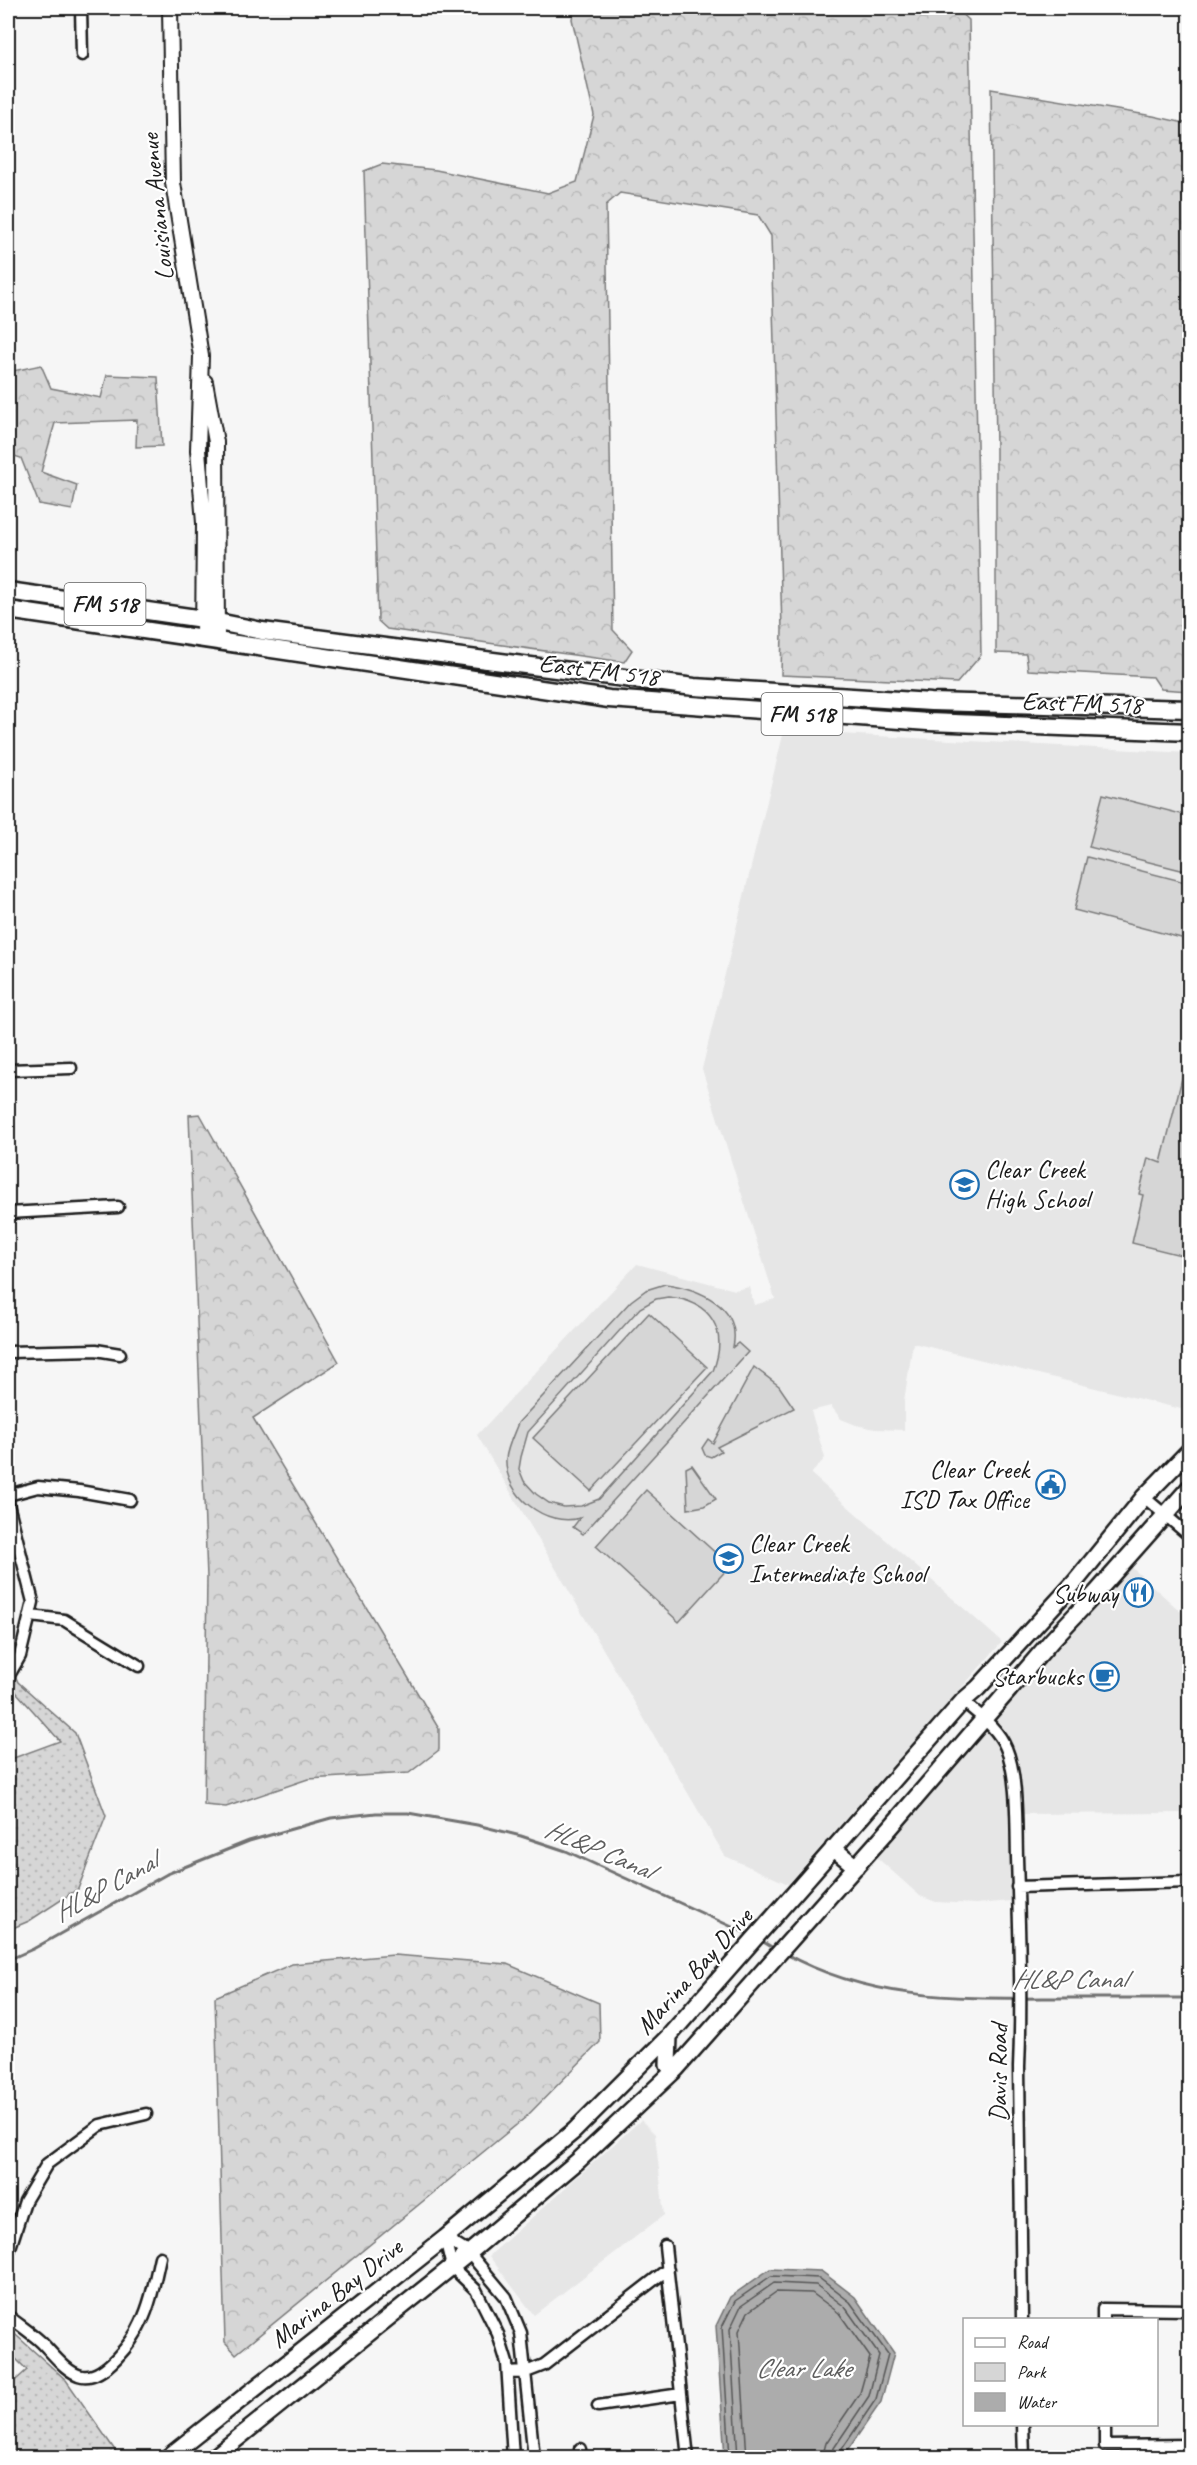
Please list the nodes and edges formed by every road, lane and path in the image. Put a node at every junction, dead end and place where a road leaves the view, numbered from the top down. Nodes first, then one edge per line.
1 (81, 8) edge
2 (170, 8) edge
3 (82, 55) dead end
4 (10, 591) edge
5 (9, 610) edge
6 (210, 620) junction
7 (210, 640) junction
8 (419, 650) junction
9 (416, 671) junction
10 (611, 676) junction
11 (811, 694) junction
12 (609, 699) junction
13 (931, 702) junction
14 (1088, 706) junction
15 (1190, 709) edge
16 (808, 715) junction
17 (928, 722) junction
18 (1090, 729) junction
19 (1190, 732) edge
20 (71, 1068) dead end
21 (8, 1070) edge
22 (118, 1207) dead end
23 (8, 1213) edge
24 (8, 1352) edge
25 (120, 1354) dead end
26 (1190, 1450) edge
27 (1190, 1487) edge
28 (8, 1495) edge
29 (1144, 1497) junction
30 (130, 1500) dead end
31 (8, 1504) edge
32 (1164, 1515) junction
33 (1190, 1536) edge
34 (1075, 1582) junction
35 (1090, 1600) junction
36 (31, 1616) junction
37 (1036, 1625) junction
38 (1053, 1640) junction
39 (139, 1666) dead end
40 (8, 1677) edge
41 (963, 1701) junction
42 (984, 1719) junction
43 (833, 1848) junction
44 (856, 1867) junction
45 (1190, 1882) edge
46 (1017, 1887) junction
47 (669, 2036) junction
48 (676, 2069) junction
49 (146, 2114) dead end
50 (445, 2238) junction
51 (665, 2246) dead end
52 (469, 2253) junction
53 (8, 2254) edge
54 (160, 2257) dead end
55 (452, 2267) junction
56 (668, 2269) junction
57 (1190, 2310) edge
58 (8, 2316) edge
59 (1022, 2318) edge
60 (1103, 2318) edge
61 (526, 2372) junction
62 (507, 2373) junction
63 (681, 2394) junction
64 (598, 2406) dead end
65 (1023, 2426) edge
66 (1106, 2426) edge
67 (1190, 2445) edge
68 (168, 2457) edge
69 (213, 2457) edge
70 (513, 2457) edge
71 (534, 2457) edge
72 (688, 2457) edge
73 (1024, 2457) edge

1 - 3 street
2 - 6 street, Louisiana Avenue
4 - 5 main road
4 - 6 main road, East FM 518 / FM 518
5 - 7 main road, East FM 518 / FM 518
6 - 7 street, Louisiana Avenue
6 - 8 main road, East FM 518 / FM 518
7 - 9 main road, East FM 518 / FM 518
8 - 9 main road
8 - 10 main road, East FM 518 / FM 518
9 - 12 main road, East FM 518 / FM 518
10 - 11 main road, East FM 518 / FM 518
10 - 12 main road
11 - 13 main road, East FM 518 / FM 518
11 - 16 main road
12 - 16 main road, East FM 518 / FM 518
13 - 14 main road, East FM 518 / FM 518
13 - 17 main road
14 - 15 main road, East FM 518 / FM 518
14 - 18 main road
16 - 17 main road, East FM 518 / FM 518
17 - 18 main road, East FM 518 / FM 518
18 - 19 main road, East FM 518 / FM 518
20 - 21 street
22 - 23 street
24 - 25 street
26 - 29 main road, Marina Bay Drive
27 - 32 main road, Marina Bay Drive
28 - 30 street
29 - 32 street
29 - 34 main road, Marina Bay Drive
31 - 36 street
32 - 33 street
32 - 35 main road, Marina Bay Drive
34 - 35 main road
34 - 37 main road, Marina Bay Drive
35 - 38 main road, Marina Bay Drive
36 - 39 street
36 - 40 street
37 - 38 main road
37 - 41 main road, Marina Bay Drive
38 - 42 main road, Marina Bay Drive
41 - 42 street, Davis Road
41 - 43 main road, Marina Bay Drive
42 - 44 main road, Marina Bay Drive
42 - 46 street, Davis Road
43 - 44 main road
43 - 47 main road, Marina Bay Drive
44 - 48 main road, Marina Bay Drive
45 - 46 street
46 - 59 street, Davis Road
47 - 48 main road
47 - 50 main road, Marina Bay Drive
48 - 52 main road, Marina Bay Drive
49 - 53 street
50 - 52 street
50 - 55 street
50 - 68 main road, Marina Bay Drive
51 - 56 street
52 - 55 main road, Marina Bay Drive
52 - 61 street
54 - 58 street
55 - 62 street
55 - 69 main road, Marina Bay Drive
56 - 61 street
56 - 63 street
57 - 60 street
61 - 62 street
61 - 71 street
62 - 70 street
63 - 64 street
63 - 72 street
65 - 73 street
66 - 67 street

